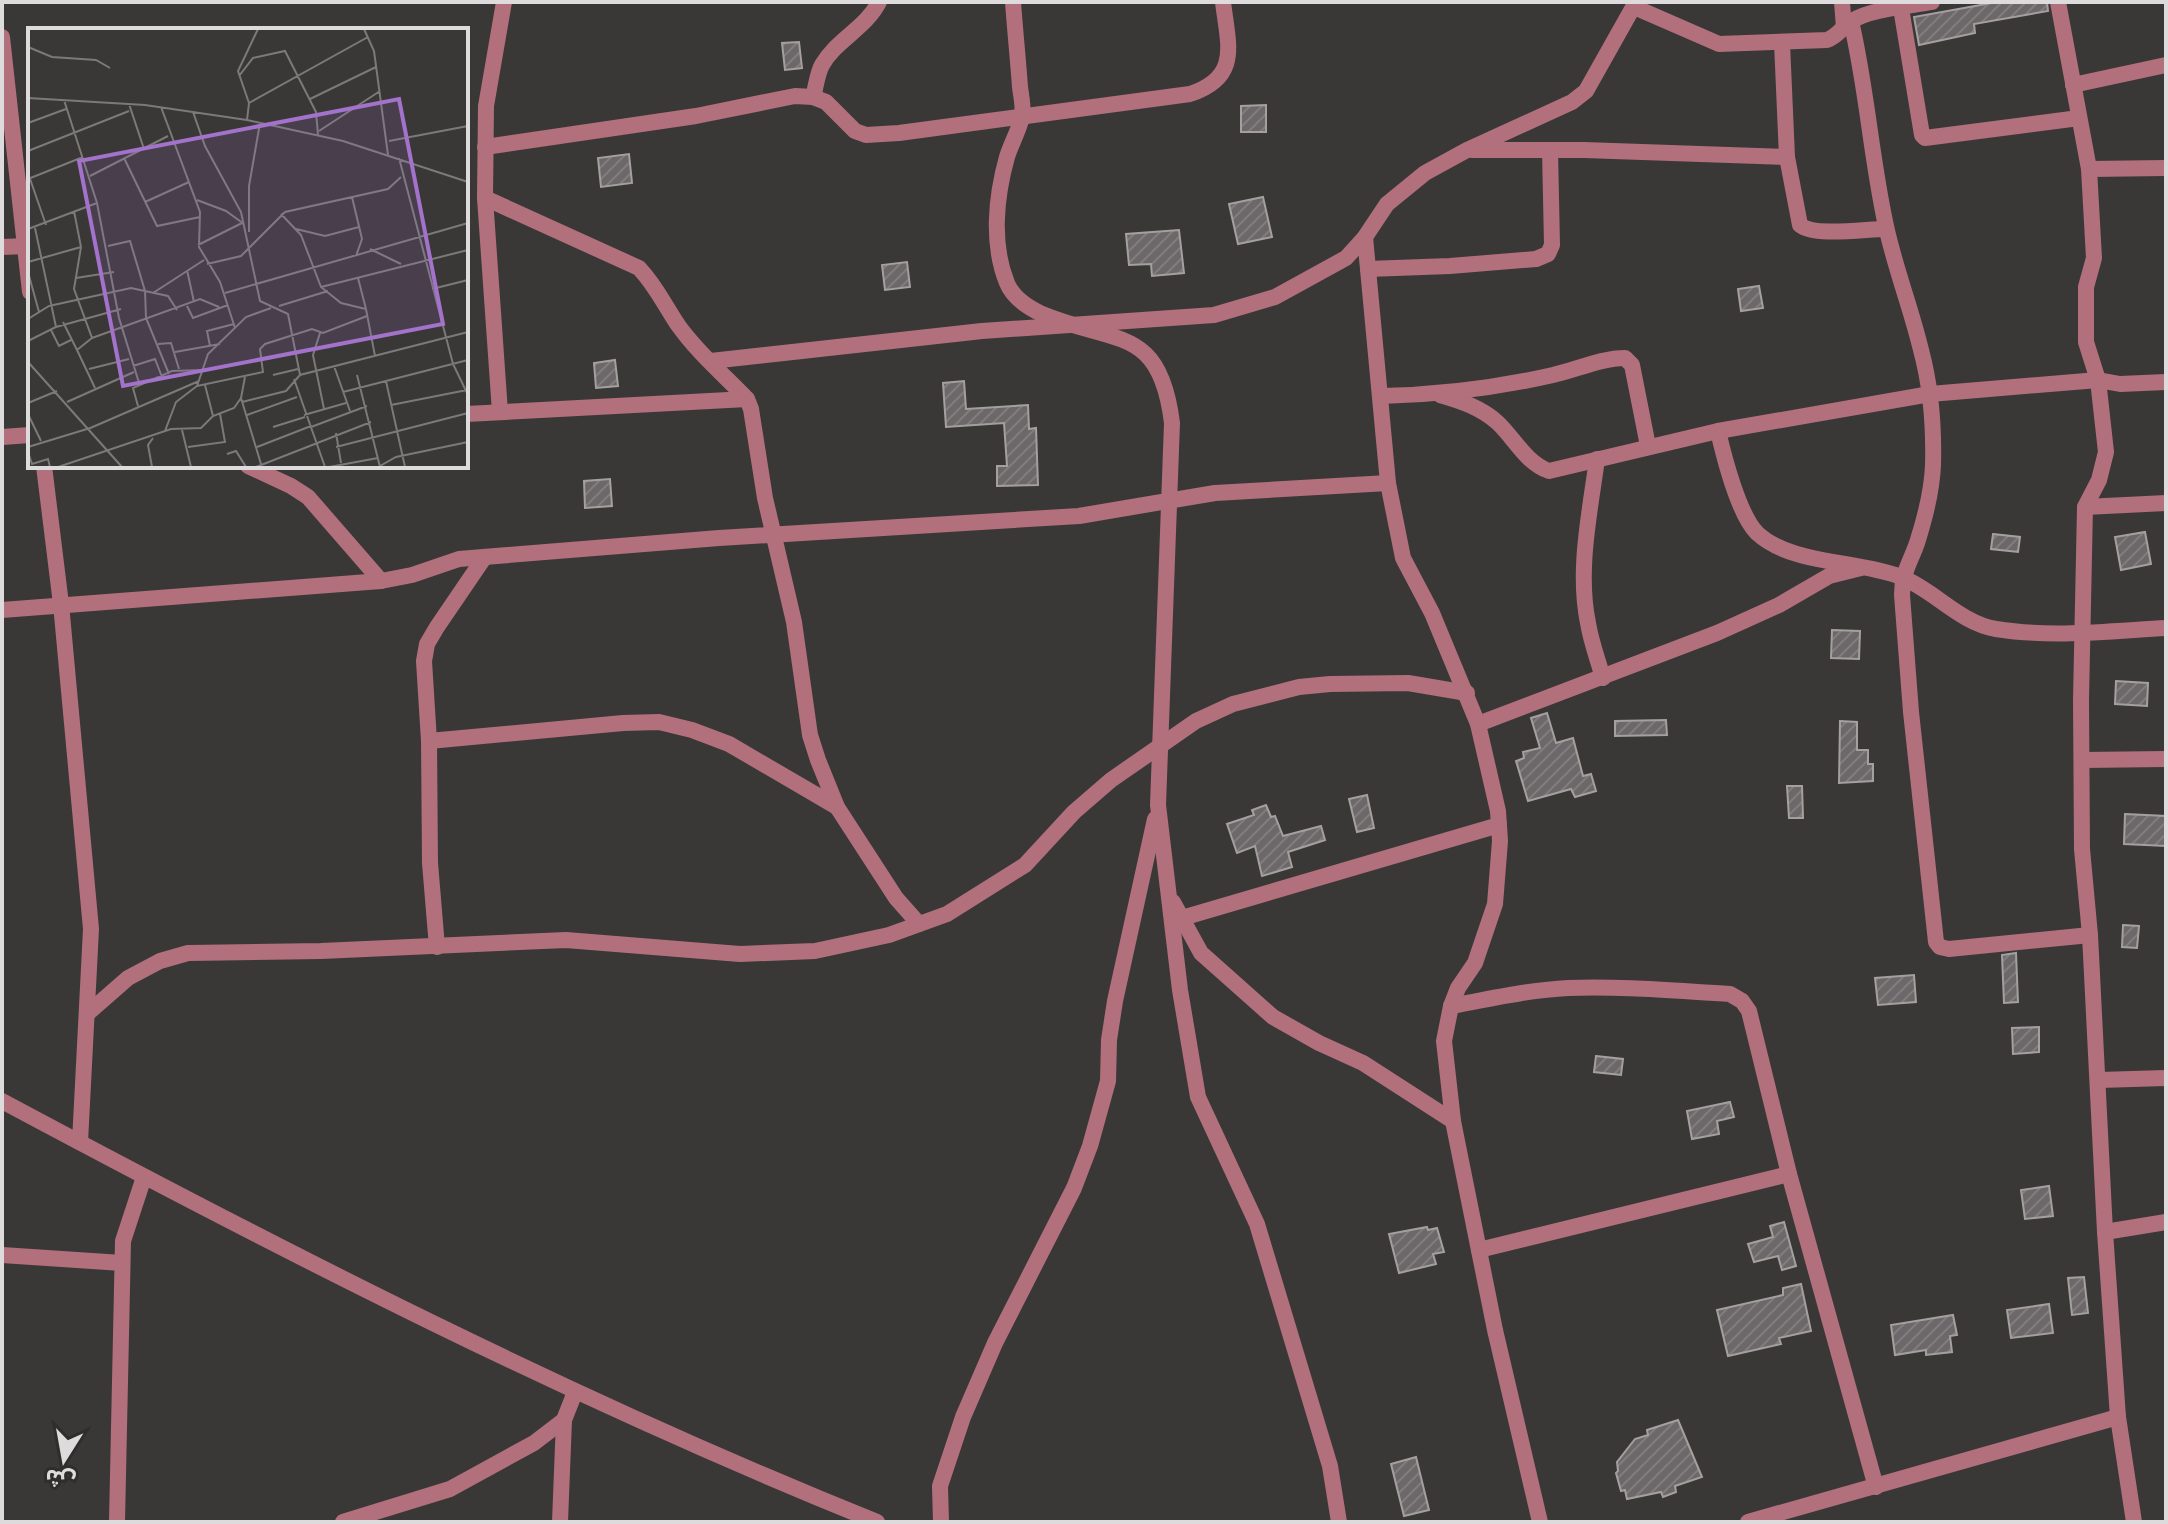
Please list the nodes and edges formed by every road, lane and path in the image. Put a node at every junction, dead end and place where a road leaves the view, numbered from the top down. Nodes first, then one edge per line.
1 (504, 2) edge
2 (879, 2) edge
3 (1013, 2) edge
4 (1223, 2) edge
5 (1842, 2) edge
6 (1927, 2) edge
7 (2058, 2) edge
8 (1635, 4) edge
9 (1901, 8) junction
10 (1847, 25) junction
11 (2, 37) edge
12 (1782, 43) junction
13 (2166, 65) edge
14 (2073, 85) junction
15 (813, 97) junction
16 (1022, 116) junction
17 (2079, 118) junction
18 (485, 147) junction
19 (1467, 150) junction
20 (1550, 150) junction
21 (1787, 157) junction
22 (2166, 168) edge
23 (2089, 169) junction
24 (485, 198) junction
25 (1886, 229) junction
26 (1365, 237) junction
27 (27, 246) junction
28 (2, 247) edge
29 (28, 261) edge
30 (1368, 269) junction
31 (1068, 325) junction
32 (711, 361) junction
33 (2098, 380) junction
34 (2166, 382) edge
35 (1930, 394) junction
36 (1440, 395) junction
37 (1381, 396) junction
38 (747, 399) junction
39 (500, 412) junction
40 (468, 414) edge
41 (1718, 431) junction
42 (28, 435) edge
43 (2, 437) edge
44 (1648, 446) junction
45 (1597, 459) junction
46 (44, 468) edge
47 (252, 468) edge
48 (1388, 483) junction
49 (1169, 501) junction
50 (2166, 503) edge
51 (2085, 507) junction
52 (776, 535) junction
53 (484, 558) junction
54 (1864, 567) junction
55 (1902, 577) junction
56 (381, 581) junction
57 (61, 604) junction
58 (2, 610) edge
59 (2166, 628) edge
60 (2082, 632) junction
61 (1603, 678) junction
62 (1467, 693) junction
63 (1478, 724) junction
64 (429, 741) junction
65 (1162, 744) junction
66 (2166, 759) edge
67 (2082, 760) junction
68 (1158, 805) junction
69 (837, 807) junction
70 (1499, 825) junction
71 (1169, 896) junction
72 (1182, 918) junction
73 (919, 924) junction
74 (2090, 935) junction
75 (437, 947) junction
76 (1451, 1006) junction
77 (88, 1013) junction
78 (2166, 1078) edge
79 (2099, 1080) junction
80 (2, 1101) edge
81 (1453, 1121) junction
82 (80, 1142) junction
83 (1789, 1174) junction
84 (144, 1177) junction
85 (2166, 1222) edge
86 (2105, 1232) junction
87 (1479, 1250) junction
88 (2, 1255) edge
89 (122, 1263) junction
90 (575, 1392) junction
91 (2118, 1417) junction
92 (564, 1420) junction
93 (1876, 1487) junction
94 (117, 1522) edge
95 (343, 1522) edge
96 (560, 1522) edge
97 (877, 1522) edge
98 (941, 1522) edge
99 (1339, 1522) edge
100 (1540, 1522) edge
101 (1748, 1522) edge
102 (2134, 1522) edge

1 - 18 street
2 - 15 street
3 - 16 street
4 - 16 street
5 - 10 street
6 - 9 street
7 - 14 street
8 - 12 street
8 - 19 street
9 - 10 street
9 - 17 street
10 - 12 street
10 - 25 street
11 - 27 street
12 - 21 street
13 - 14 street
14 - 17 street
15 - 16 street
15 - 18 street
16 - 31 street
17 - 23 street
18 - 24 street
19 - 20 street
19 - 26 street
20 - 21 street
20 - 30 street
21 - 25 street
22 - 23 street
23 - 33 street
24 - 32 street
24 - 39 street
25 - 35 street
26 - 30 street
26 - 31 street
27 - 28 street
27 - 29 street
30 - 37 street
31 - 32 street
31 - 49 street
32 - 38 street
33 - 34 street
33 - 35 street
33 - 51 street
35 - 41 street
35 - 55 street
36 - 37 street
36 - 44 street
36 - 45 street
37 - 48 street
38 - 39 street
38 - 52 street
39 - 40 street
41 - 44 street
41 - 54 street
42 - 43 street
44 - 45 street
45 - 61 street
46 - 57 street
47 - 56 street
48 - 49 street
48 - 62 street
49 - 52 street
49 - 65 street
50 - 51 street
51 - 60 street
52 - 53 street
52 - 69 street
53 - 56 street
53 - 64 street
54 - 55 street
54 - 61 street
55 - 60 street
55 - 74 street
56 - 57 street
57 - 58 street
57 - 77 street
59 - 60 street
60 - 67 street
61 - 63 street
62 - 63 street
62 - 65 street
63 - 70 street
64 - 69 street
64 - 75 street
65 - 68 street
65 - 73 street
66 - 67 street
67 - 74 street
68 - 71 street
68 - 98 street
69 - 73 street
70 - 72 street
70 - 76 street
71 - 72 street
71 - 99 street
72 - 81 street
73 - 75 street
74 - 79 street
75 - 77 street
76 - 81 street
76 - 83 street
77 - 82 street
78 - 79 street
79 - 86 street
80 - 82 street
81 - 87 street
82 - 84 street
83 - 87 street
83 - 93 street
84 - 89 street
84 - 90 street
85 - 86 street
86 - 91 street
87 - 100 street
88 - 89 street
89 - 94 street
90 - 92 street
90 - 97 street
91 - 93 street
91 - 102 street
92 - 95 street
92 - 96 street
93 - 101 street

